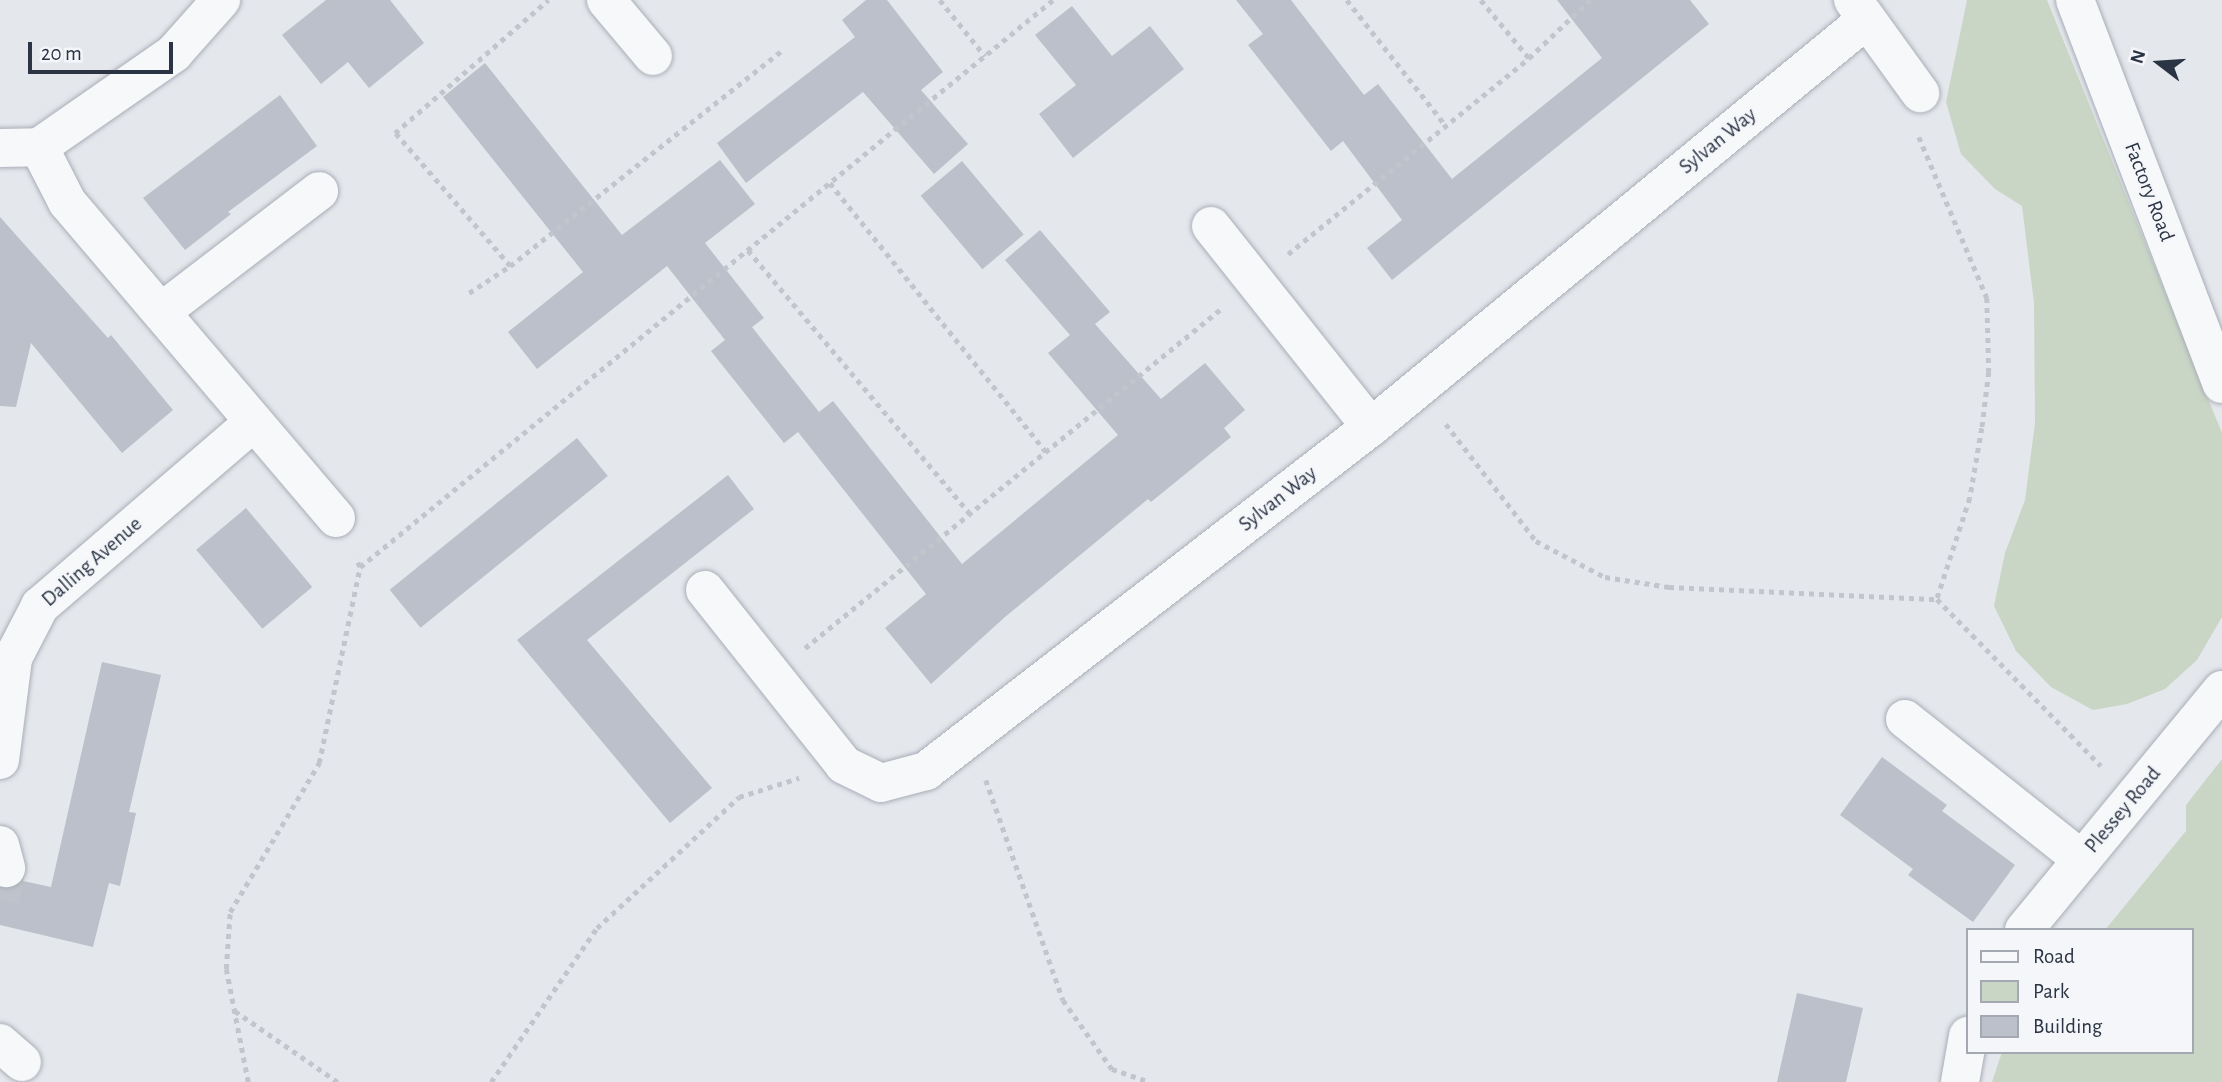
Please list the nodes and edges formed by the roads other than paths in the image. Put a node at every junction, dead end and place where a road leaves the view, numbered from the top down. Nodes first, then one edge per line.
1 (221, 0) edge
2 (606, 0) edge
3 (2076, 0) edge
4 (1859, 10) edge
5 (653, 56) dead end
6 (1920, 93) road end
7 (39, 147) junction
8 (0, 148) edge
9 (318, 191) dead end
10 (1212, 226) dead end
11 (161, 312) junction
12 (2222, 384) edge
13 (254, 422) junction
14 (1371, 427) junction
15 (336, 518) dead end
16 (705, 590) dead end
17 (2222, 690) edge
18 (1905, 719) dead end
19 (1, 749) edge
20 (2082, 860) junction
21 (2026, 928) edge
22 (1966, 1048) edge
23 (1960, 1082) edge

1 - 7 street
2 - 5 street
3 - 12 street, Factory Road
4 - 6 street
4 - 14 street, Sylvan Way
7 - 8 street
7 - 11 street
9 - 11 street
10 - 14 street
11 - 13 street
13 - 15 street
13 - 19 street, Dalling Avenue
14 - 16 street, Sylvan Way
17 - 20 street, Plessey Road
18 - 20 street
20 - 21 street, Plessey Road
22 - 23 street

